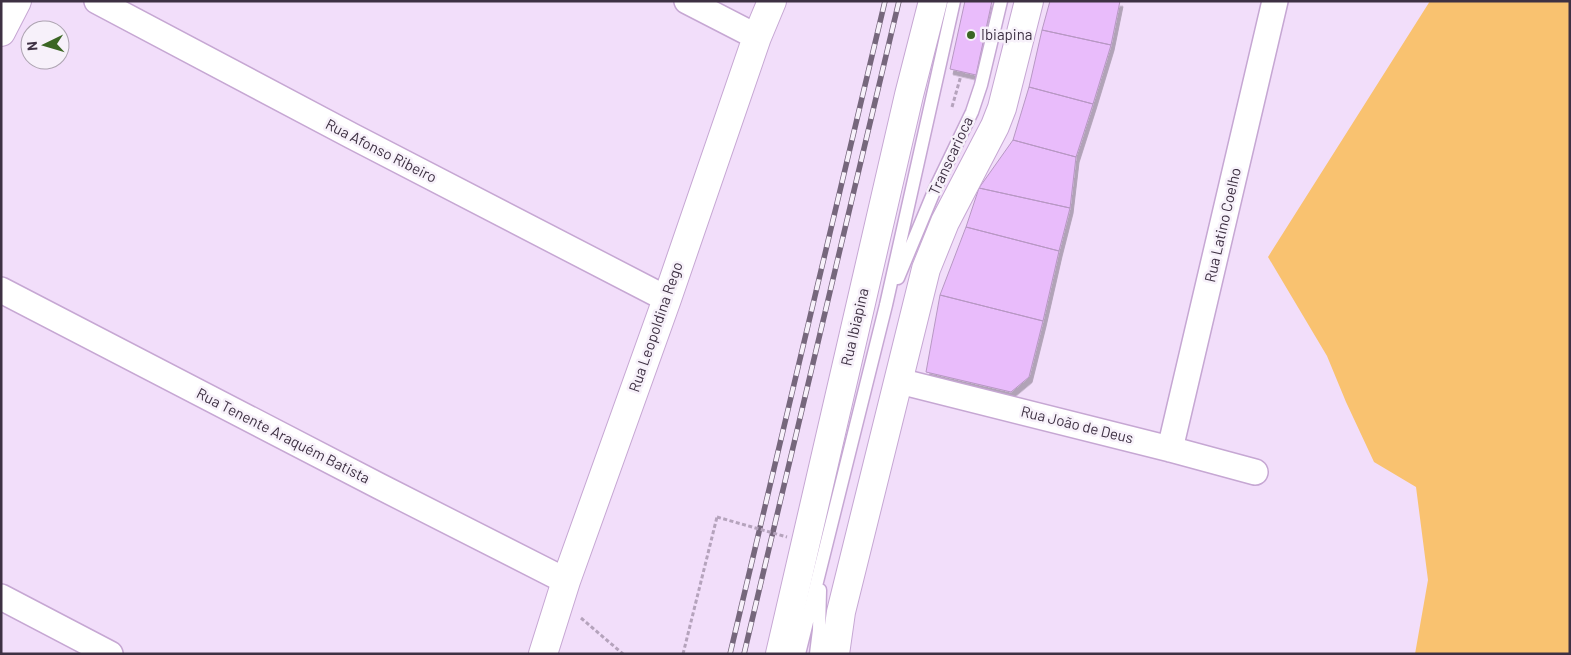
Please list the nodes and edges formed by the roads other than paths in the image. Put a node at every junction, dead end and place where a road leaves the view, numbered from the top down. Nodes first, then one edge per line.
1 (17, 1) edge
2 (97, 1) edge
3 (687, 1) edge
4 (772, 1) edge
5 (933, 1) edge
6 (954, 1) edge
7 (1001, 1) edge
8 (1029, 1) edge
9 (1275, 1) edge
10 (1, 32) edge
11 (757, 37) junction
12 (1, 290) edge
13 (667, 299) junction
14 (886, 305) junction
15 (898, 381) junction
16 (1170, 449) junction
17 (1255, 472) dead end
18 (821, 562) junction
19 (566, 581) junction
20 (1, 598) edge
21 (110, 654) edge
22 (543, 654) edge
23 (780, 654) edge
24 (799, 654) edge
25 (816, 654) edge
26 (835, 654) edge

1 - 10 main road
2 - 13 street, Rua Afonso Ribeiro
3 - 11 street
4 - 11 main road, Rua Leopoldina Rego
5 - 23 main road, Rua Ibiapina
6 - 14 lane, Transcarioca
7 - 14 lane, Transcarioca
8 - 15 main road
9 - 16 street, Rua Latino Coelho
11 - 13 main road, Rua Leopoldina Rego
12 - 19 street, Rua Tenente Araquém Batista
13 - 19 main road, Rua Leopoldina Rego
14 - 18 lane, Transcarioca
15 - 16 street, Rua João de Deus
15 - 26 main road
16 - 17 street, Rua João de Deus
18 - 24 lane, Transcarioca
18 - 25 lane, Transcarioca
19 - 22 main road, Rua Leopoldina Rego
20 - 21 street

